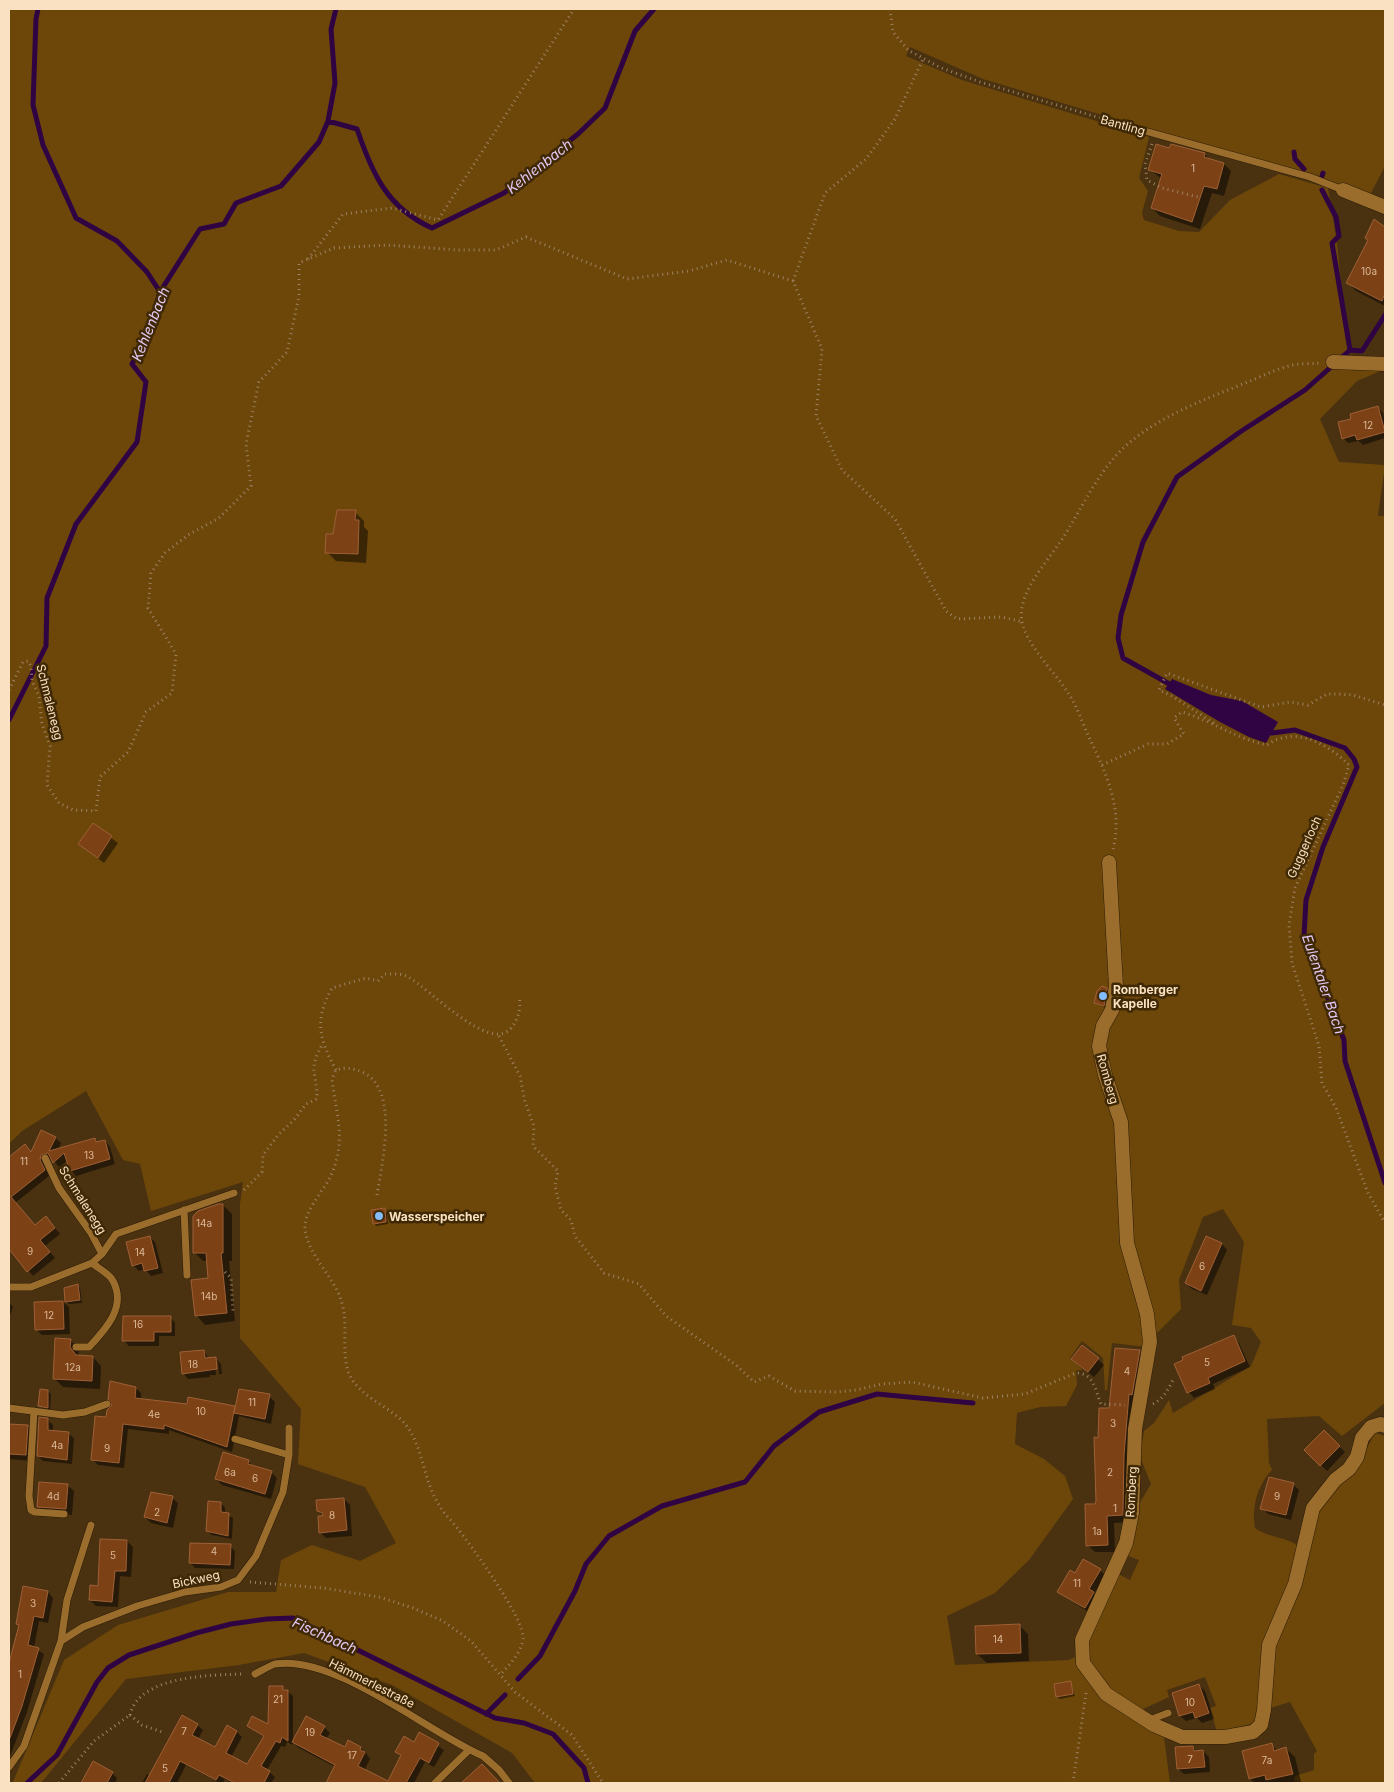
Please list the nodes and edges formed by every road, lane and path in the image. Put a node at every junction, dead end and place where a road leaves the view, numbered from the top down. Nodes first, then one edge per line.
1 (574, 9) edge
2 (890, 9) edge
3 (923, 59) junction
4 (1126, 126) joint
5 (1155, 134) junction
6 (1344, 190) joint
7 (1198, 197) dead end
8 (1385, 207) edge
9 (307, 260) junction
10 (793, 281) junction
11 (1333, 362) joint
12 (1385, 364) edge
13 (1023, 622) junction
14 (9, 690) edge
15 (1385, 705) edge
16 (1219, 726) junction
17 (1102, 765) junction
18 (1109, 862) joint
19 (519, 996) dead end
20 (499, 1036) junction
21 (324, 1042) junction
22 (336, 1070) junction
23 (45, 1158) dead end
24 (234, 1193) joint
25 (377, 1195) dead end
26 (184, 1210) junction
27 (1385, 1222) edge
28 (102, 1254) junction
29 (92, 1263) junction
30 (225, 1272) dead end
31 (188, 1275) dead end
32 (9, 1287) edge
33 (233, 1311) dead end
34 (76, 1347) dead end
35 (1173, 1380) dead end
36 (107, 1404) dead end
37 (1140, 1406) junction
38 (9, 1408) edge
39 (34, 1411) junction
40 (1385, 1426) edge
41 (289, 1428) dead end
42 (235, 1439) dead end
43 (289, 1455) junction
44 (64, 1514) dead end
45 (91, 1525) dead end
46 (238, 1580) junction
47 (61, 1641) junction
48 (1089, 1673) junction
49 (255, 1674) joint
50 (501, 1674) junction
51 (1168, 1713) dead end
52 (130, 1715) junction
53 (1147, 1721) junction
54 (165, 1733) dead end
55 (469, 1750) junction
56 (9, 1767) edge
57 (59, 1783) edge
58 (435, 1783) edge
59 (509, 1783) edge
60 (603, 1783) edge
61 (1073, 1783) edge

1 - 9 path
2 - 3 path, Bantling
3 - 4 path, Bantling
3 - 10 path
4 - 5 lane, Bantling
5 - 6 lane, Bantling
5 - 7 path
6 - 8 street, Bantling
9 - 10 path
9 - 14 path, Schmalenegg
10 - 13 path
11 - 12 street
11 - 13 path
13 - 17 path
15 - 16 path
16 - 17 path, Guggerloch
16 - 27 path, Guggerloch
17 - 18 path
18 - 37 street, Romberg
19 - 20 path
20 - 21 path
20 - 37 path
21 - 22 path
21 - 24 path
22 - 25 path
22 - 50 path
23 - 28 lane, Schmalenegg
24 - 26 lane, Schmalenegg
26 - 28 lane, Schmalenegg
26 - 31 lane
28 - 29 lane, Schmalenegg
29 - 32 lane, Schmalenegg
29 - 34 lane
30 - 33 path
35 - 37 path
36 - 39 lane
37 - 48 street, Romberg
38 - 39 lane
39 - 44 lane
40 - 53 street, Romberg
41 - 43 lane, Bickweg
42 - 43 lane
43 - 46 lane, Bickweg
45 - 47 lane
46 - 47 lane, Bickweg
46 - 50 path
47 - 56 lane
48 - 53 street, Romberg
48 - 61 path
49 - 52 path
49 - 55 lane, Hämmerlestraße
50 - 60 path
51 - 53 lane
52 - 54 path
52 - 57 path
55 - 58 lane
55 - 59 lane, Hämmerlestraße

